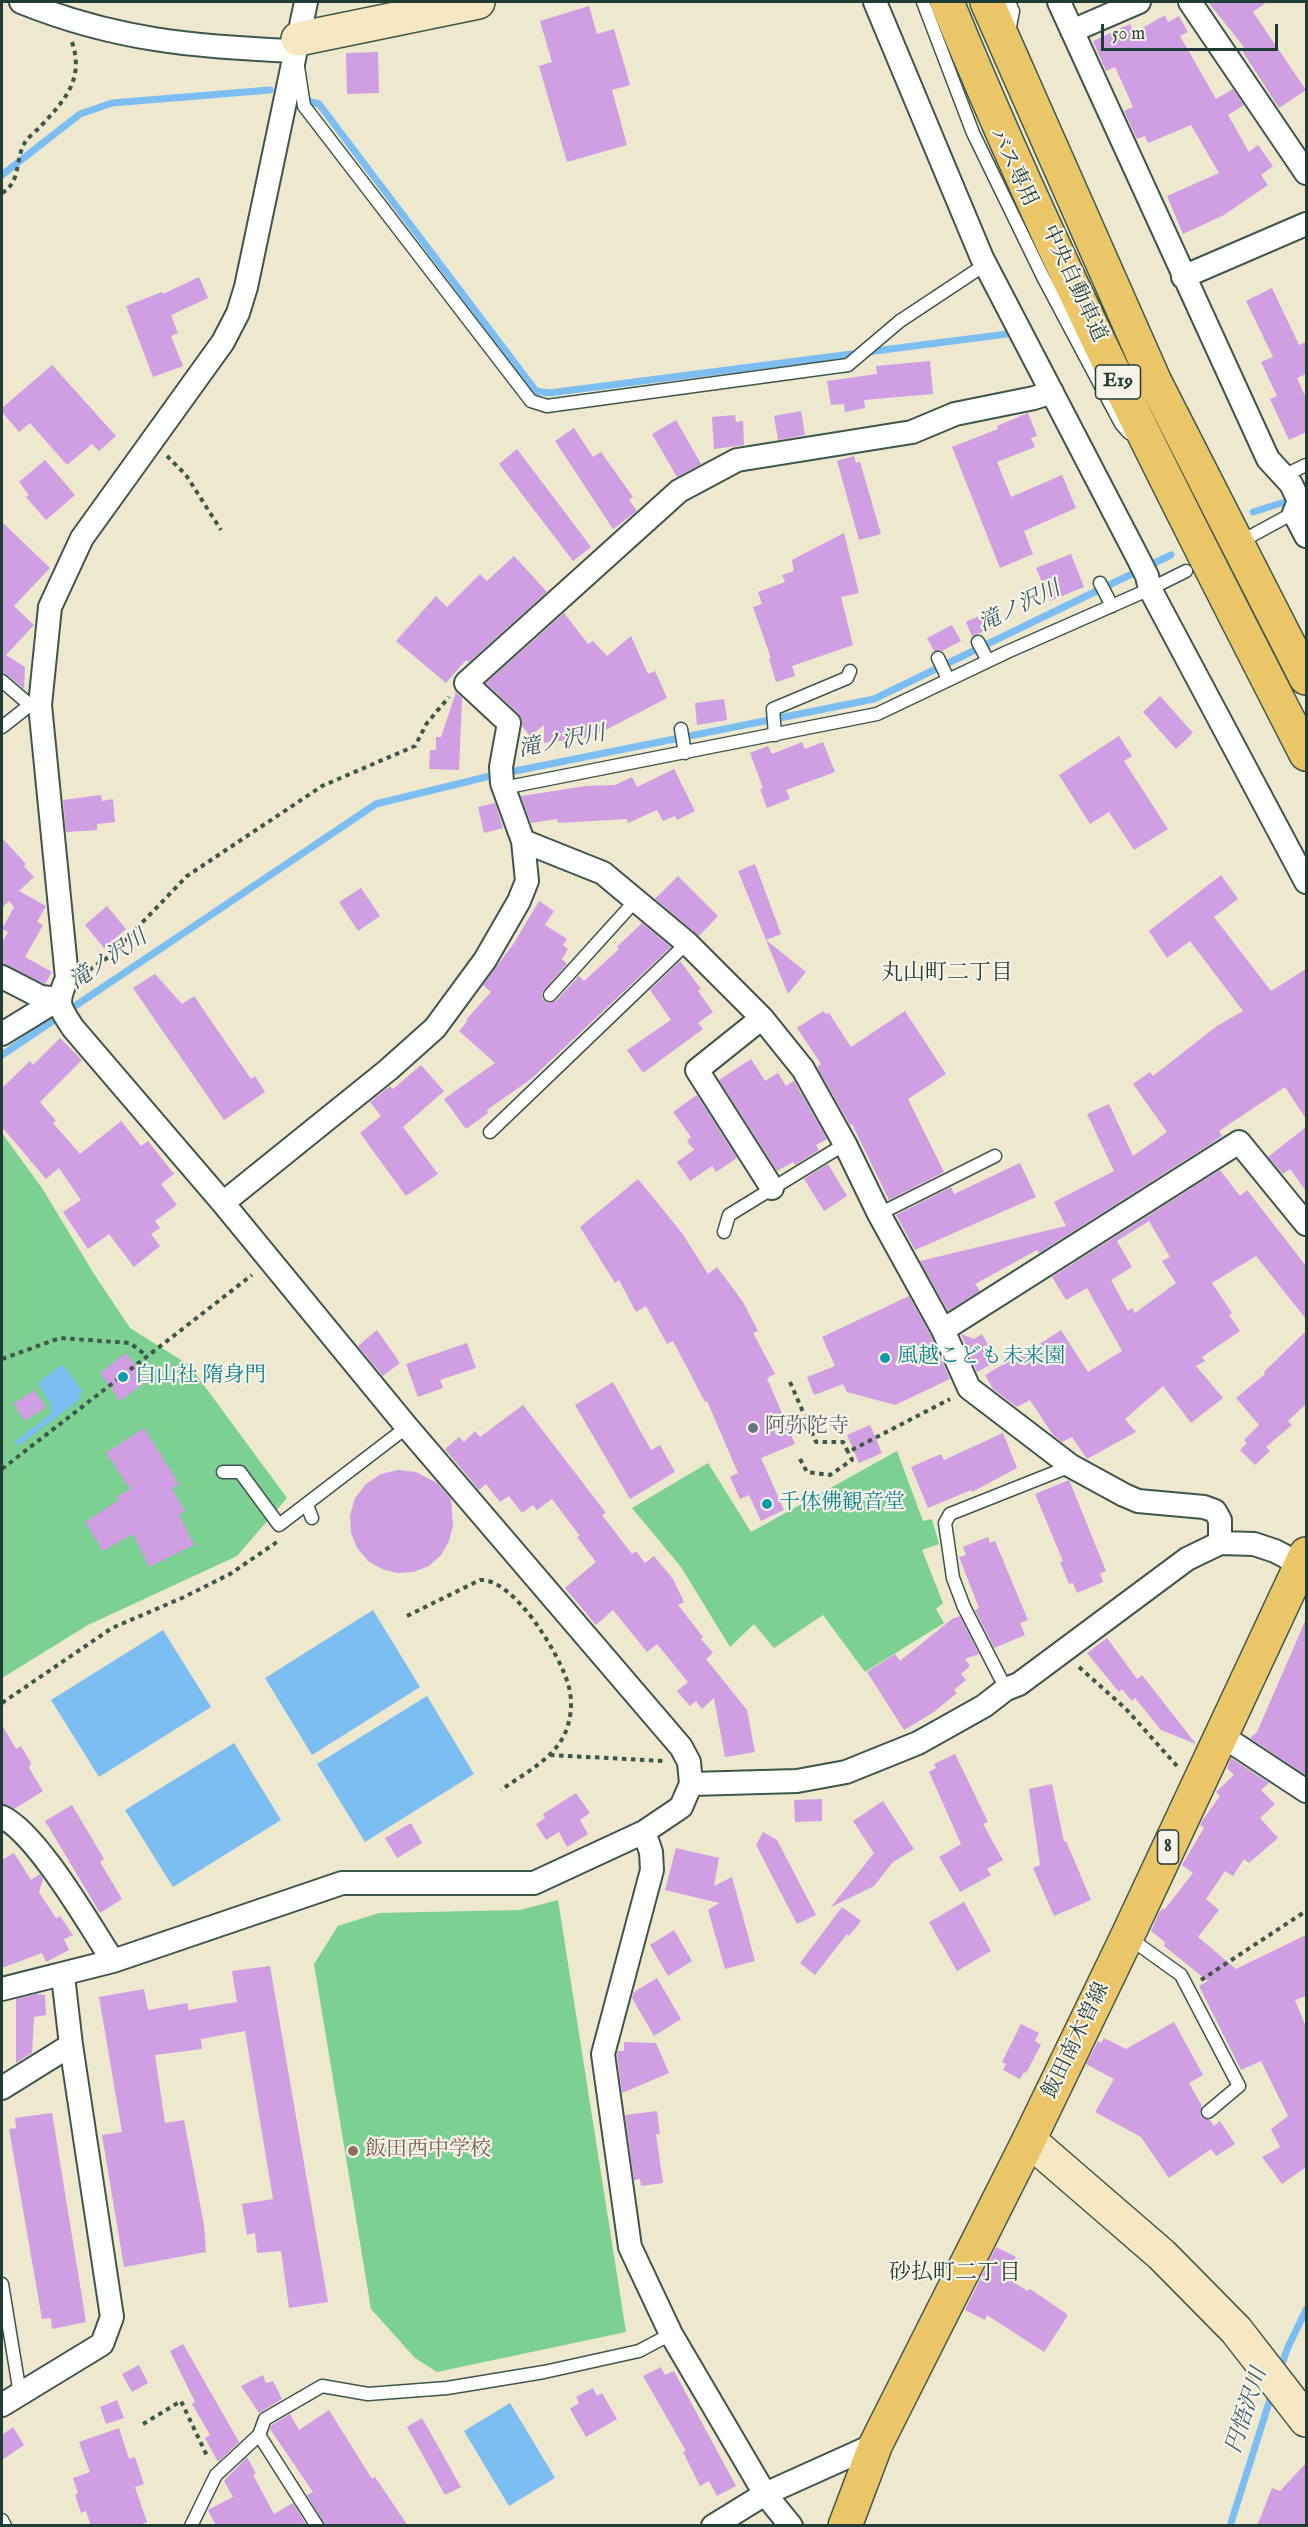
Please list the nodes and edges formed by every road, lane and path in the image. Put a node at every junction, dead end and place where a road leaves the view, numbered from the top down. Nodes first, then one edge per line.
1 (21, 2) edge
2 (306, 2) edge
3 (478, 2) edge
4 (875, 2) edge
5 (923, 2) edge
6 (947, 2) edge
7 (987, 2) edge
8 (1009, 2) edge
9 (1059, 2) edge
10 (1139, 2) edge
11 (1190, 2) edge
12 (63, 17) junction
13 (1072, 31) junction
14 (297, 45) junction
15 (1007, 46) junction
16 (1306, 173) edge
17 (2, 193) edge
18 (1306, 224) edge
19 (986, 264) junction
20 (1183, 277) junction
21 (1052, 392) junction
22 (151, 441) junction
23 (1159, 465) junction
24 (1306, 465) edge
25 (1295, 496) edge
26 (221, 530) dead end
27 (1251, 536) dead end
28 (1306, 536) edge
29 (1186, 571) dead end
30 (1145, 575) junction
31 (1100, 583) dead end
32 (1110, 602) junction
33 (978, 642) dead end
34 (938, 658) dead end
35 (986, 659) junction
36 (850, 670) dead end
37 (947, 676) junction
38 (1306, 678) edge
39 (2, 681) edge
40 (466, 683) junction
41 (35, 705) junction
42 (2, 727) edge
43 (681, 729) dead end
44 (775, 732) junction
45 (684, 751) junction
46 (1306, 754) edge
47 (502, 780) junction
48 (524, 841) junction
49 (1306, 882) edge
50 (636, 900) junction
51 (687, 943) junction
52 (2, 977) edge
53 (550, 995) dead end
54 (59, 1003) junction
55 (762, 1018) junction
56 (2, 1034) edge
57 (490, 1132) dead end
58 (845, 1144) junction
59 (995, 1156) dead end
60 (772, 1188) junction
61 (223, 1203) junction
62 (879, 1214) junction
63 (1306, 1224) edge
64 (724, 1232) dead end
65 (270, 1261) junction
66 (943, 1330) junction
67 (147, 1356) junction
68 (2, 1359) edge
69 (790, 1382) dead end
70 (969, 1388) junction
71 (407, 1427) junction
72 (848, 1452) junction
73 (800, 1459) dead end
74 (1071, 1466) junction
75 (2, 1469) edge
76 (223, 1472) dead end
77 (307, 1504) junction
78 (312, 1518) joint
79 (1220, 1543) junction
80 (1304, 1560) edge
81 (407, 1616) dead end
82 (1064, 1651) junction
83 (1006, 1689) junction
84 (2, 1703) edge
85 (1221, 1735) junction
86 (550, 1755) junction
87 (690, 1773) junction
88 (1197, 1785) junction
89 (501, 1790) dead end
90 (1306, 1791) edge
91 (4, 1821) edge
92 (644, 1832) junction
93 (1306, 1911) edge
94 (1127, 1937) junction
95 (113, 1961) junction
96 (63, 1976) junction
97 (1188, 1988) junction
98 (2, 1989) edge
99 (71, 2045) junction
100 (2, 2088) edge
101 (1208, 2112) dead end
102 (1029, 2140) junction
103 (2, 2284) edge
104 (671, 2334) junction
105 (11, 2400) edge
106 (1300, 2413) edge
107 (143, 2424) dead end
108 (259, 2435) junction
109 (876, 2444) junction
110 (216, 2475) junction
111 (765, 2494) junction
112 (2, 2520) edge
113 (5, 2526) edge
114 (191, 2526) edge
115 (317, 2526) edge
116 (713, 2526) edge
117 (791, 2526) edge
118 (845, 2526) edge

1 - 12 street
2 - 14 street
3 - 14 street
4 - 19 street
5 - 23 lane, バス専用
6 - 23 main road, 中央自動車道 / E19
7 - 15 main road, 中央自動車道 / E19
8 - 15 lane
9 - 13 street
10 - 13 street
11 - 16 street
12 - 14 street
12 - 17 path
13 - 20 street
14 - 19 lane
14 - 22 street
15 - 38 main road, 中央自動車道 / E19
18 - 20 street
19 - 21 street
20 - 25 street
21 - 30 street
21 - 40 street
22 - 26 path
22 - 41 street
23 - 46 main road, 中央自動車道 / E19
24 - 25 lane
25 - 27 lane
25 - 28 street
29 - 30 lane
30 - 32 lane
30 - 49 street
31 - 32 lane
32 - 35 lane
33 - 35 lane
34 - 37 lane
35 - 37 lane
36 - 44 lane
37 - 44 lane
39 - 41 lane
40 - 47 street
40 - 54 path
41 - 42 lane
41 - 54 street
43 - 45 lane
44 - 45 lane
45 - 47 lane
47 - 48 street
48 - 50 street
48 - 61 street
50 - 51 street
50 - 53 lane
51 - 55 street
51 - 57 lane
52 - 54 street
54 - 56 street
54 - 61 street
55 - 58 street
55 - 60 street
58 - 60 lane
58 - 62 street
59 - 62 lane
60 - 64 lane
61 - 65 street
62 - 66 street
63 - 66 street
65 - 67 path
65 - 71 street
66 - 70 street
67 - 68 path
67 - 75 path
69 - 72 path
70 - 72 path
70 - 74 street
71 - 77 lane
71 - 87 street
72 - 73 path
74 - 79 street
74 - 83 lane
76 - 77 lane
77 - 78 lane
78 - 84 path
79 - 80 street
79 - 82 street
80 - 85 main road, 飯田南木曽線 / 8
81 - 86 path
82 - 83 street
82 - 88 path
83 - 87 street
85 - 88 main road, 飯田南木曽線 / 8
85 - 90 street
86 - 87 path
86 - 89 path
87 - 92 street
88 - 94 main road, 飯田南木曽線 / 8
91 - 95 street
92 - 95 street
92 - 104 street
93 - 97 path
94 - 97 lane
94 - 102 main road, 飯田南木曽線 / 8
95 - 96 street
96 - 98 street
96 - 99 street
97 - 101 lane
99 - 100 street
99 - 105 street
102 - 106 street
102 - 109 main road, 飯田南木曽線 / 8
103 - 105 lane
104 - 108 lane
104 - 111 street
107 - 110 path
108 - 110 lane
108 - 115 lane
109 - 111 street
109 - 118 main road, 飯田南木曽線 / 8
110 - 114 lane
111 - 116 street
111 - 117 street
112 - 113 lane

